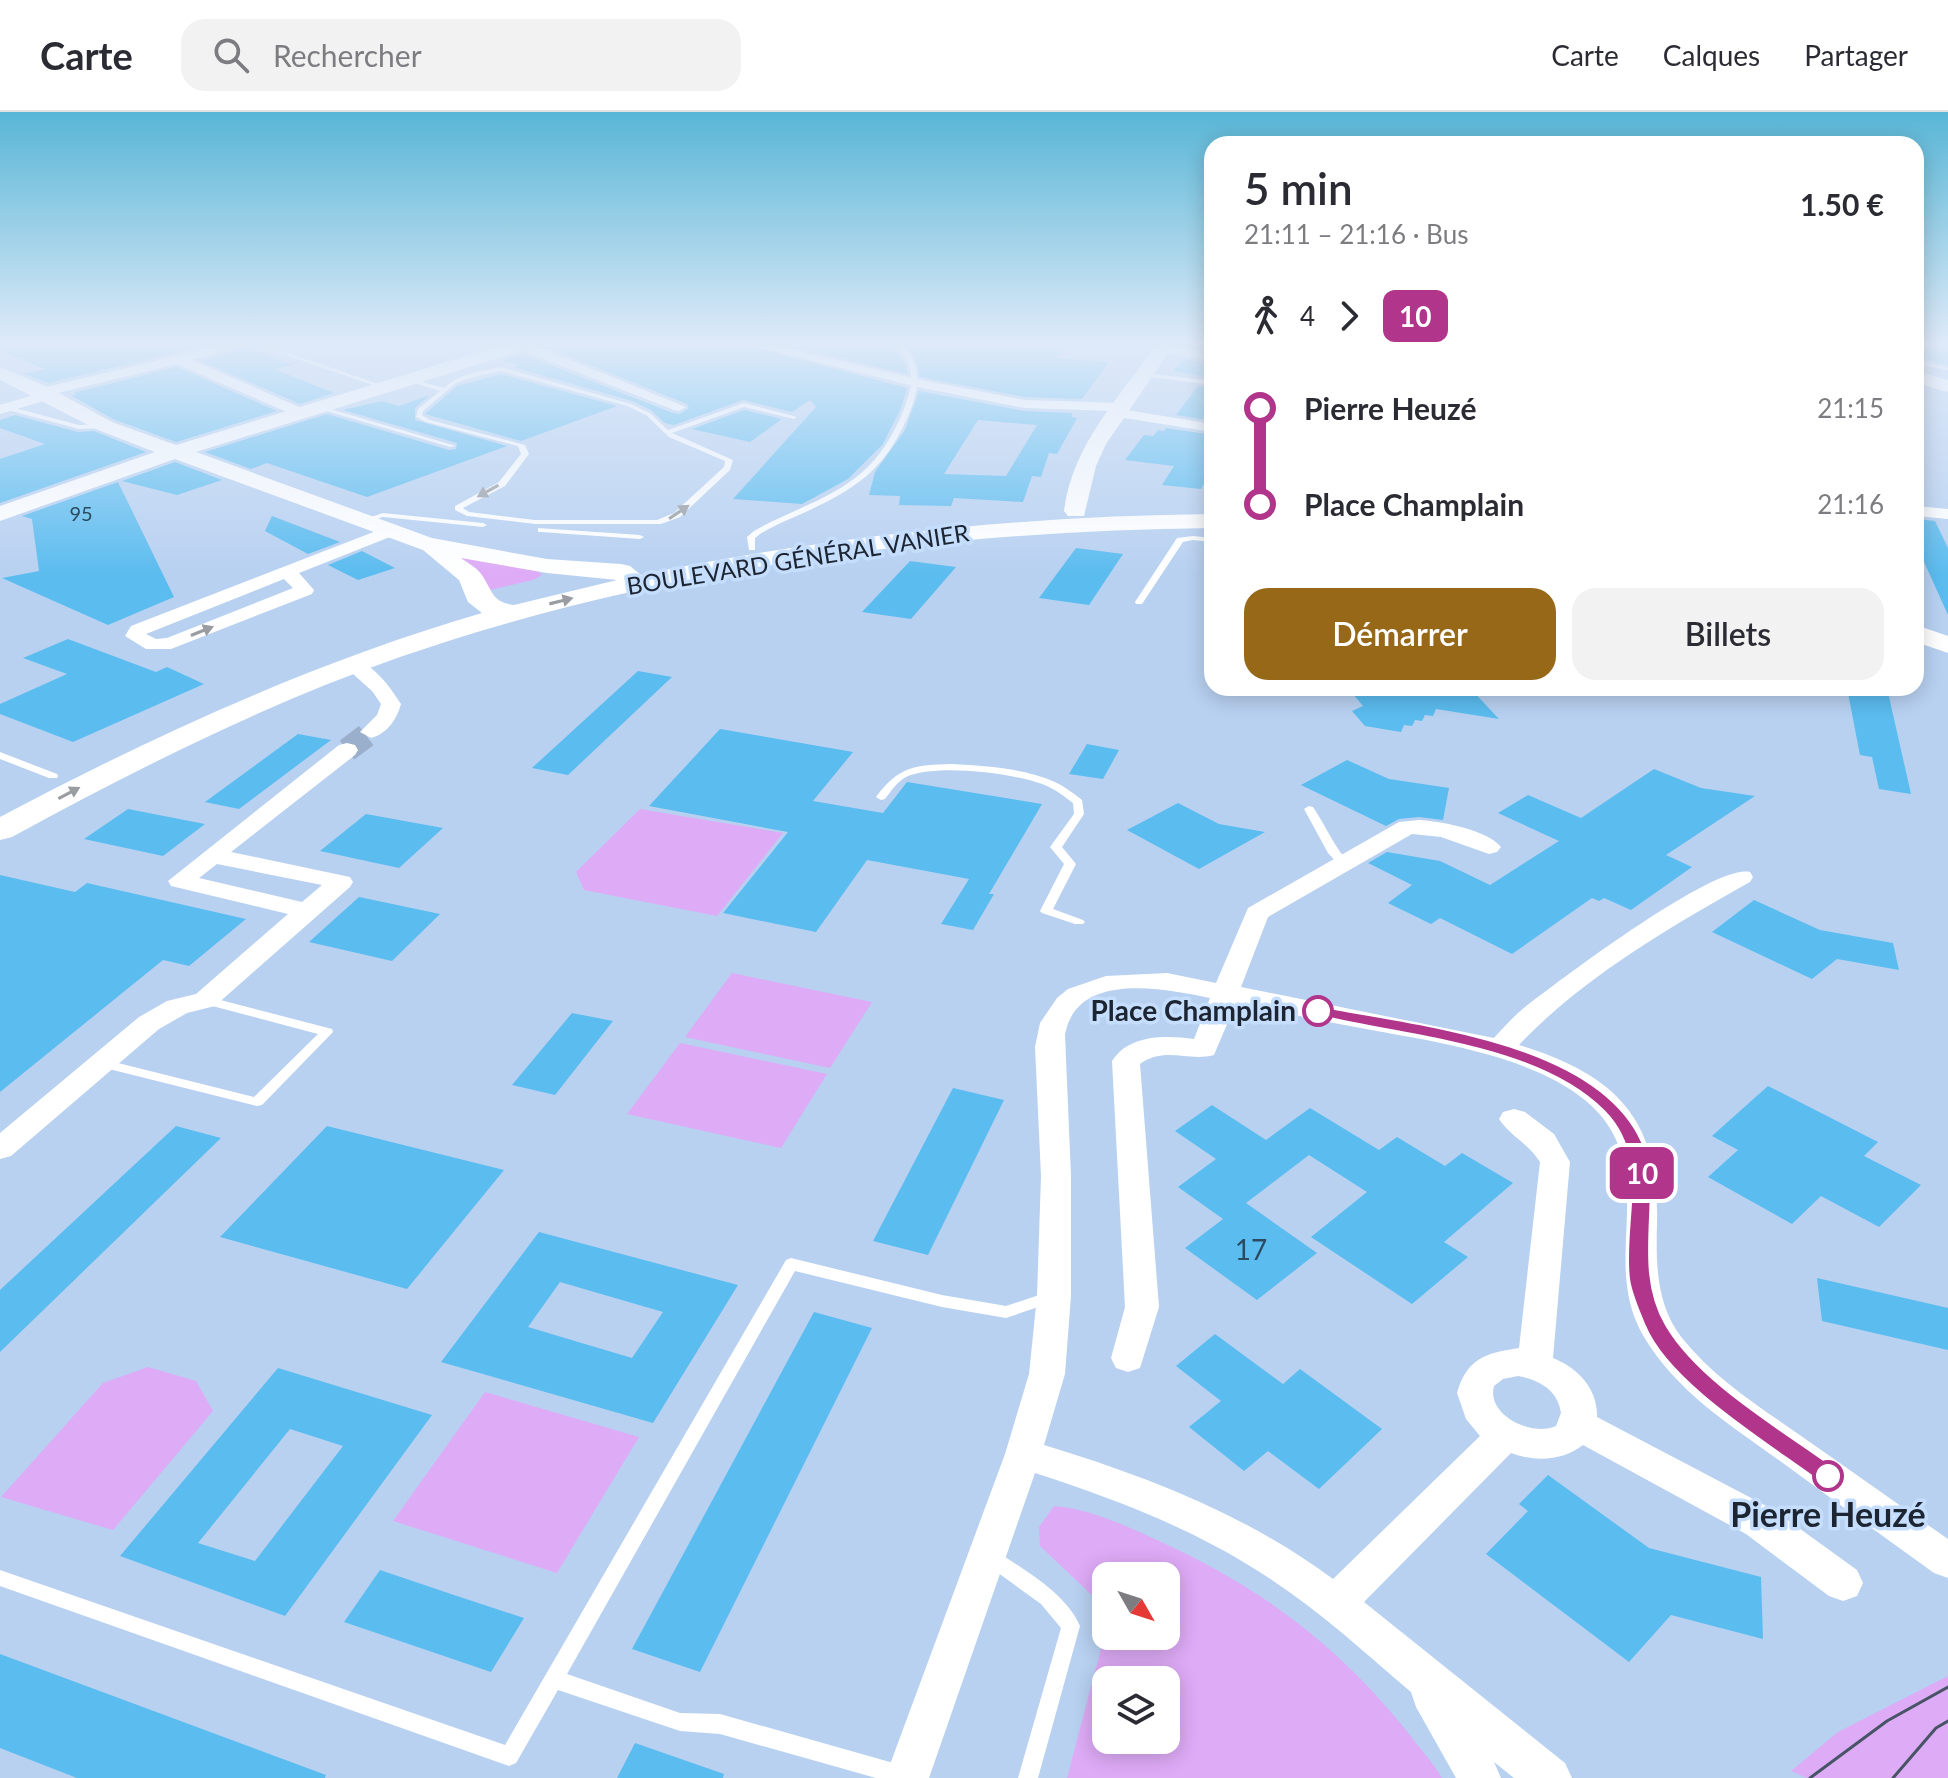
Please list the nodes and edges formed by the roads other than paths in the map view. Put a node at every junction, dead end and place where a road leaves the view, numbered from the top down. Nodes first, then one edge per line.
1 (50, 420) edge
2 (94, 420) edge
3 (278, 420) edge
4 (348, 420) edge
5 (425, 420) edge
6 (653, 420) edge
7 (703, 420) edge
8 (903, 420) edge
9 (1114, 420) edge
10 (1170, 420) edge
11 (105, 426) junction
12 (1204, 426) edge
13 (666, 433) junction
14 (452, 446) dead end
15 (174, 452) junction
16 (1204, 508) edge
17 (4, 509) edge
18 (1076, 511) junction
19 (1924, 512) edge
20 (1948, 514) edge
21 (363, 521) junction
22 (1204, 521) edge
23 (389, 531) junction
24 (640, 537) dead end
25 (1204, 539) edge
26 (427, 544) junction
27 (752, 548) junction
28 (619, 578) junction
29 (481, 602) junction
30 (1139, 602) dead end
31 (516, 613) junction
32 (1924, 622) edge
33 (138, 630) dead end
34 (1948, 630) edge
35 (1924, 636) edge
36 (1948, 645) edge
37 (353, 665) junction
38 (371, 732) tunnel mouth
39 (347, 750) tunnel mouth
40 (0, 755) edge
41 (53, 776) junction
42 (881, 797) dead end
43 (0, 803) edge
44 (1309, 809) dead end
45 (0, 830) edge
46 (1489, 847) dead end
47 (213, 856) junction
48 (1344, 864) junction
49 (1741, 877) dead end
50 (307, 911) junction
51 (1079, 922) dead end
52 (1226, 993) junction
53 (205, 1000) junction
54 (1500, 1048) junction
55 (102, 1063) junction
56 (1514, 1119) dead end
57 (0, 1149) edge
58 (1054, 1296) junction
59 (1128, 1358) dead end
60 (1535, 1365) junction
61 (1579, 1425) junction
62 (1504, 1436) junction
63 (1023, 1454) junction
64 (987, 1554) junction
65 (1948, 1561) edge
66 (0, 1578) edge
67 (1843, 1583) dead end
68 (1335, 1604) junction
69 (1421, 1676) junction
70 (554, 1679) junction
71 (907, 1777) edge
72 (1028, 1778) edge
73 (1479, 1778) edge
74 (1550, 1778) edge

1 - 11 lane
2 - 11 street
3 - 15 street
4 - 14 lane
5 -> 13 lane
6 - 13 lane
7 - 13 lane
8 - 27 lane
9 - 18 street
10 - 12 street
11 - 15 street
15 - 17 street
15 - 21 street
16 - 18 street, BOULEVARD GÉNÉRAL VANIER
18 - 27 street, BOULEVARD GÉNÉRAL VANIER
19 - 20 street
21 - 23 street
21 - 24 lane
22 - 28 street, BOULEVARD GÉNÉRAL VANIER
23 - 26 street
23 - 33 street
25 - 30 lane
26 - 28 street
26 - 29 street
27 - 28 street, BOULEVARD GÉNÉRAL VANIER
28 - 29 street, BOULEVARD GÉNÉRAL VANIER
31 -> 28 street, BOULEVARD GÉNÉRAL VANIER
29 - 31 street
29 - 41 street, BOULEVARD GÉNÉRAL VANIER
31 - 37 street, BOULEVARD GÉNÉRAL VANIER
32 - 34 street
35 - 36 street
37 - 38 street
45 -> 37 street, BOULEVARD GÉNÉRAL VANIER
39 - 47 street
40 - 41 lane
41 - 43 street, BOULEVARD GÉNÉRAL VANIER
42 - 51 lane
44 - 48 lane
46 - 48 street
47 - 50 street
47 - 50 street
48 - 52 street
49 - 54 street
50 - 53 street
52 - 54 street
52 - 58 street
52 - 59 street
53 - 55 street
53 - 55 lane
54 - 65 street
55 - 57 street
56 - 60 street
58 - 63 street
58 - 70 lane
60 - 61 street
60 - 62 street
61 - 62 street
61 - 67 street
62 - 68 street
63 - 64 street
63 - 68 street
64 - 71 street
64 - 72 lane
66 - 70 lane
68 - 69 street
69 - 73 street
69 - 74 street
70 - 71 lane

